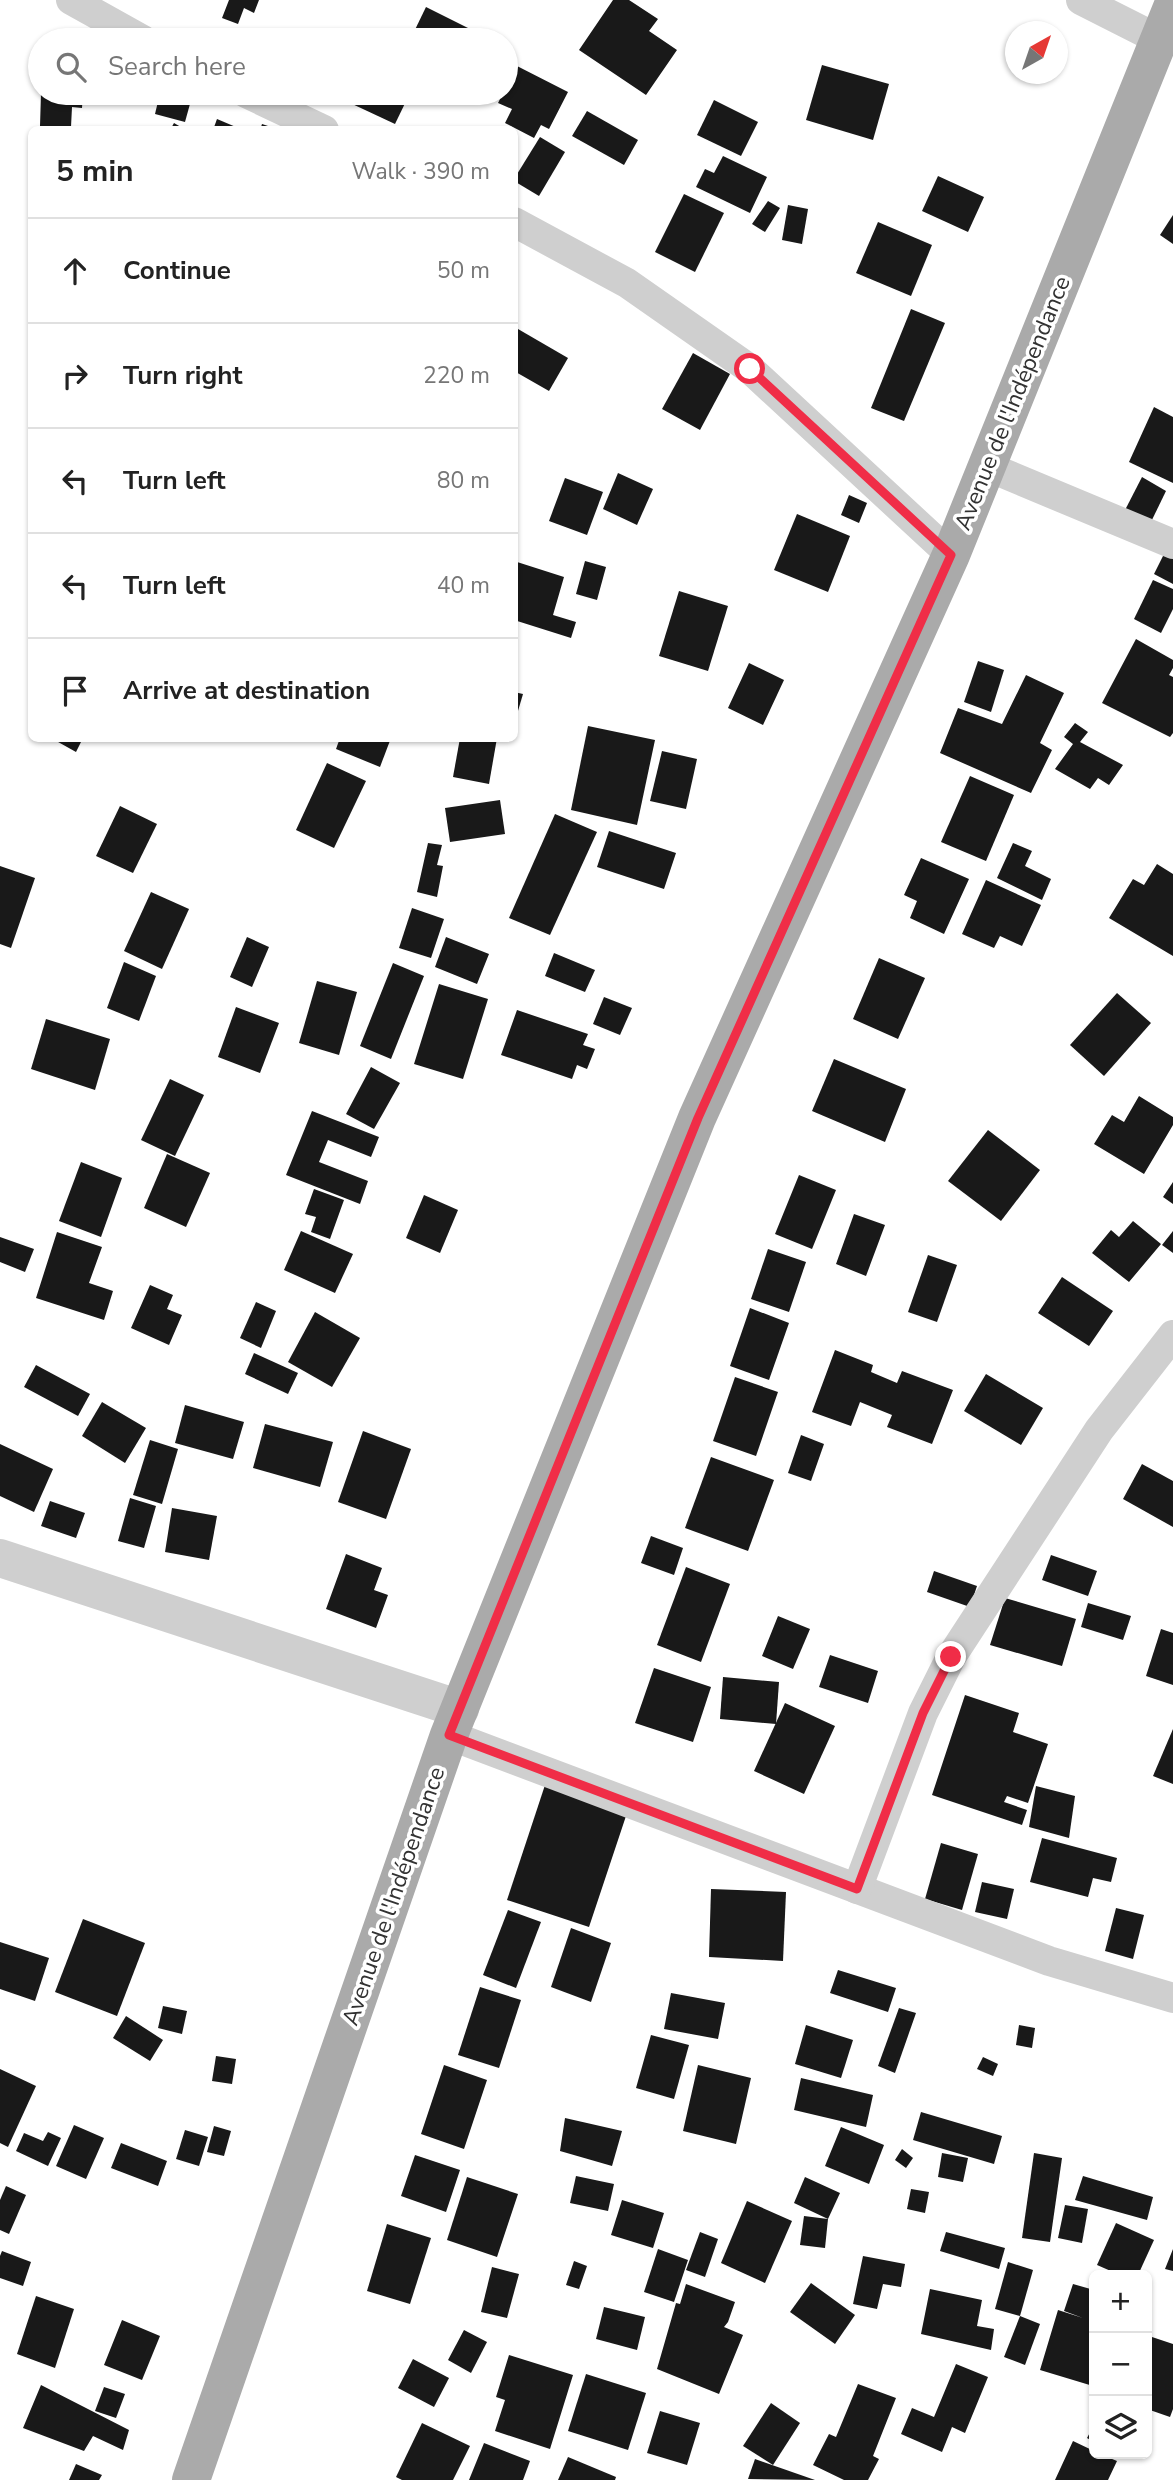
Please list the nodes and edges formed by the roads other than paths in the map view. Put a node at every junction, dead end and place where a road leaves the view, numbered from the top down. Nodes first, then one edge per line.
1 (71, 0) edge
2 (1081, 0) edge
3 (1173, 5) edge
4 (121, 28) edge
5 (1160, 40) junction
6 (271, 105) edge
7 (316, 126) edge
8 (518, 224) edge
9 (986, 466) junction
10 (1173, 544) edge
11 (951, 555) junction
12 (1173, 1335) edge
13 (0, 1558) edge
14 (455, 1722) junction
15 (857, 1889) junction
16 (1173, 1998) edge
17 (191, 2480) edge

1 - 4 street
2 - 5 street
3 - 5 main road, Avenue de l'Indépendance
5 - 9 main road, Avenue de l'Indépendance
6 - 7 street
8 - 11 street
9 - 10 street
9 - 11 main road, Avenue de l'Indépendance
11 - 14 main road, Avenue de l'Indépendance
12 - 15 street
13 - 14 street
14 - 15 street
14 - 17 main road, Avenue de l'Indépendance
15 - 16 street

